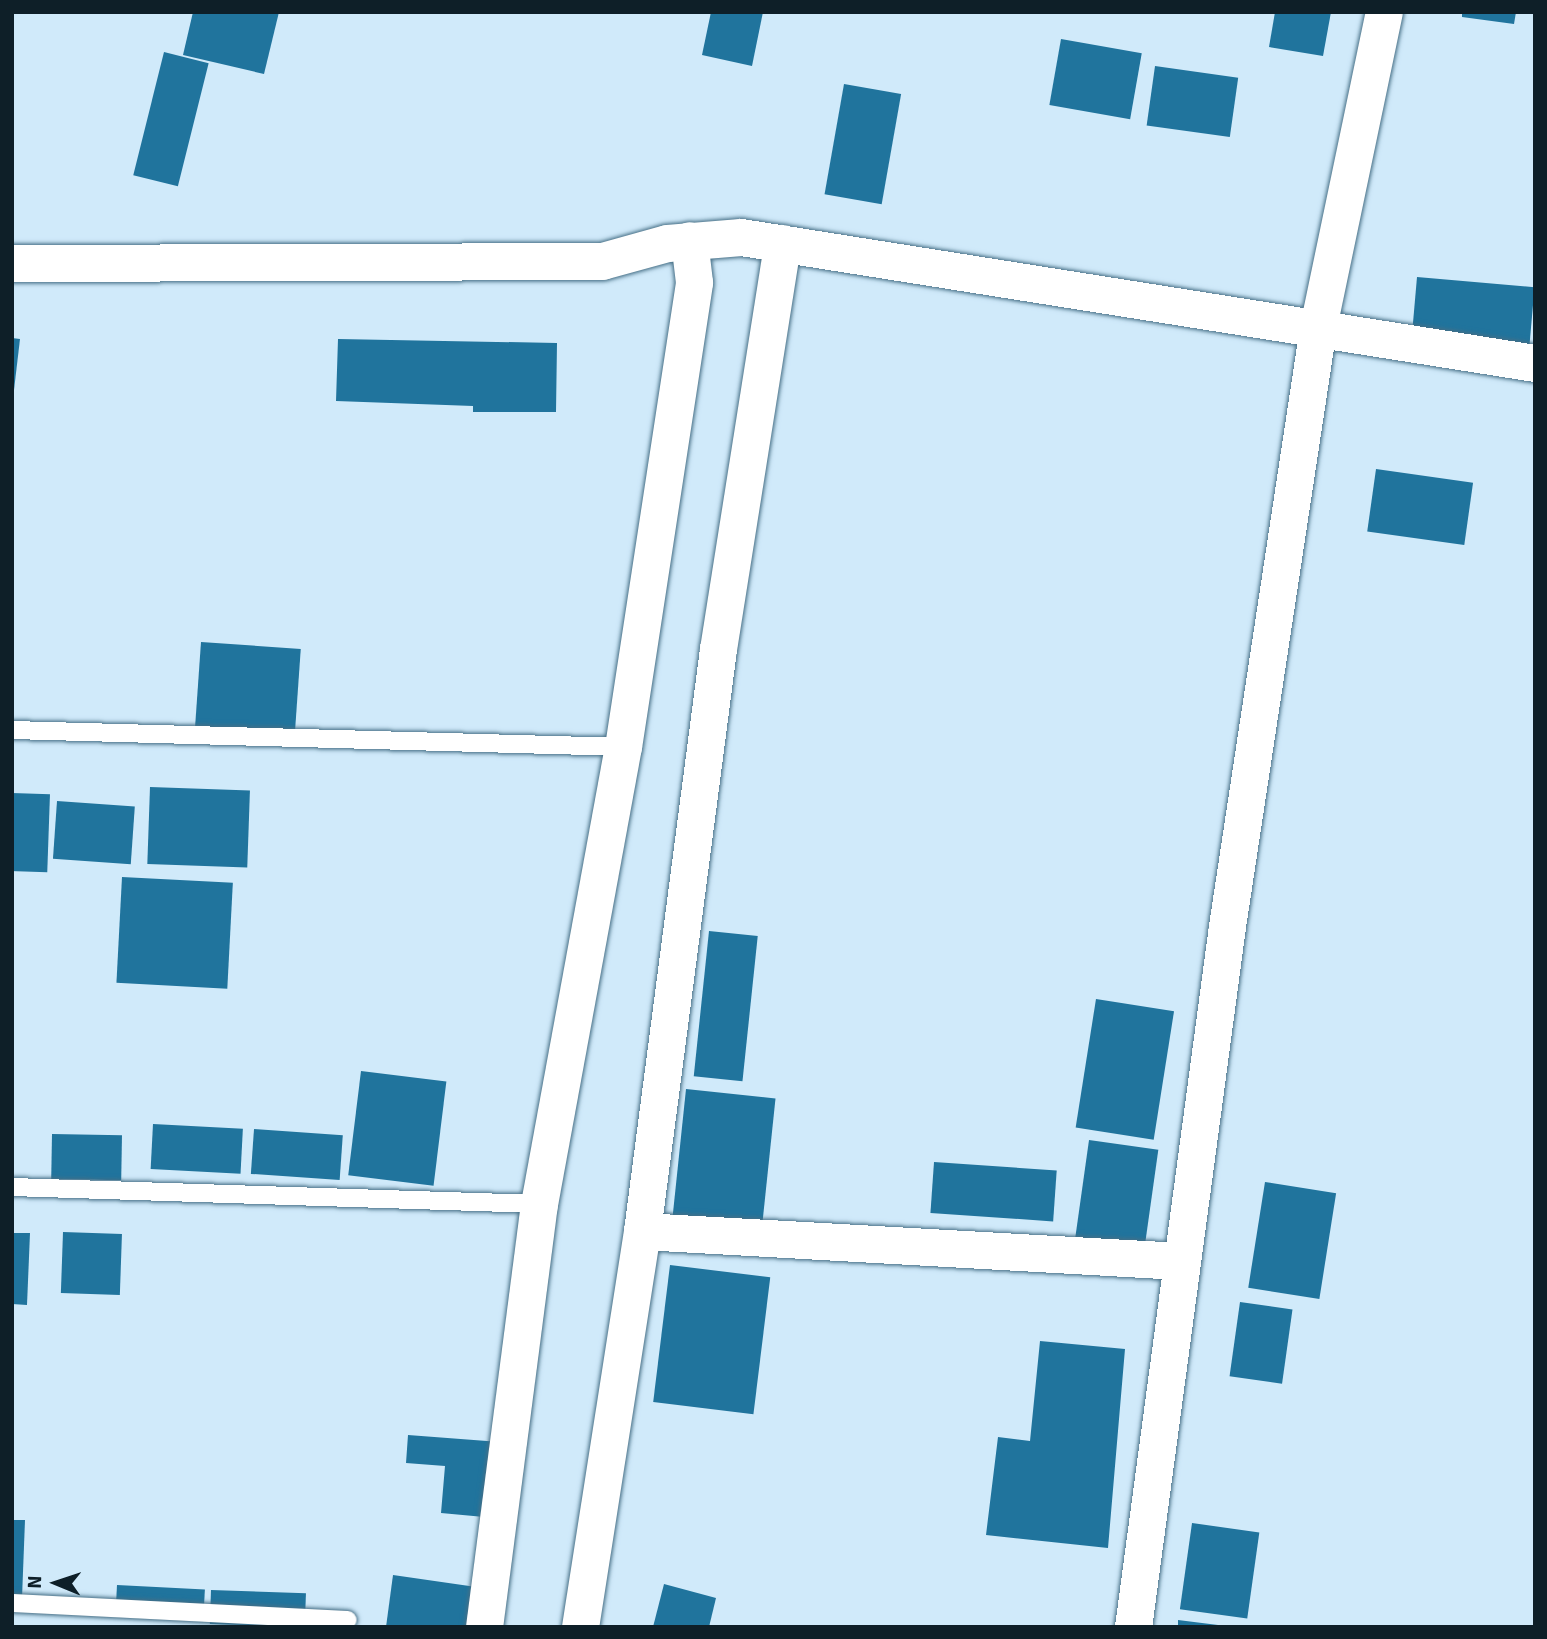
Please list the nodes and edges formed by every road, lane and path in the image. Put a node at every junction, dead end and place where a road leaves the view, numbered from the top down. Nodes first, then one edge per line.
1 (1384, 12) edge
2 (689, 240) junction
3 (782, 243) junction
4 (12, 263) edge
5 (1318, 327) junction
6 (1535, 363) edge
7 (12, 730) edge
8 (623, 747) junction
9 (12, 1187) edge
10 (539, 1205) junction
11 (642, 1231) junction
12 (1181, 1261) junction
13 (12, 1603) edge
14 (348, 1619) dead end
15 (484, 1627) edge
16 (580, 1627) edge
17 (1133, 1627) edge

1 - 5 street
2 - 3 street
2 - 4 street
2 - 8 street
3 - 5 street
3 - 11 street
5 - 6 street
5 - 12 street
7 - 8 lane
8 - 10 street
9 - 10 lane
10 - 15 street
11 - 12 street
11 - 16 street
12 - 17 street
13 - 14 lane

